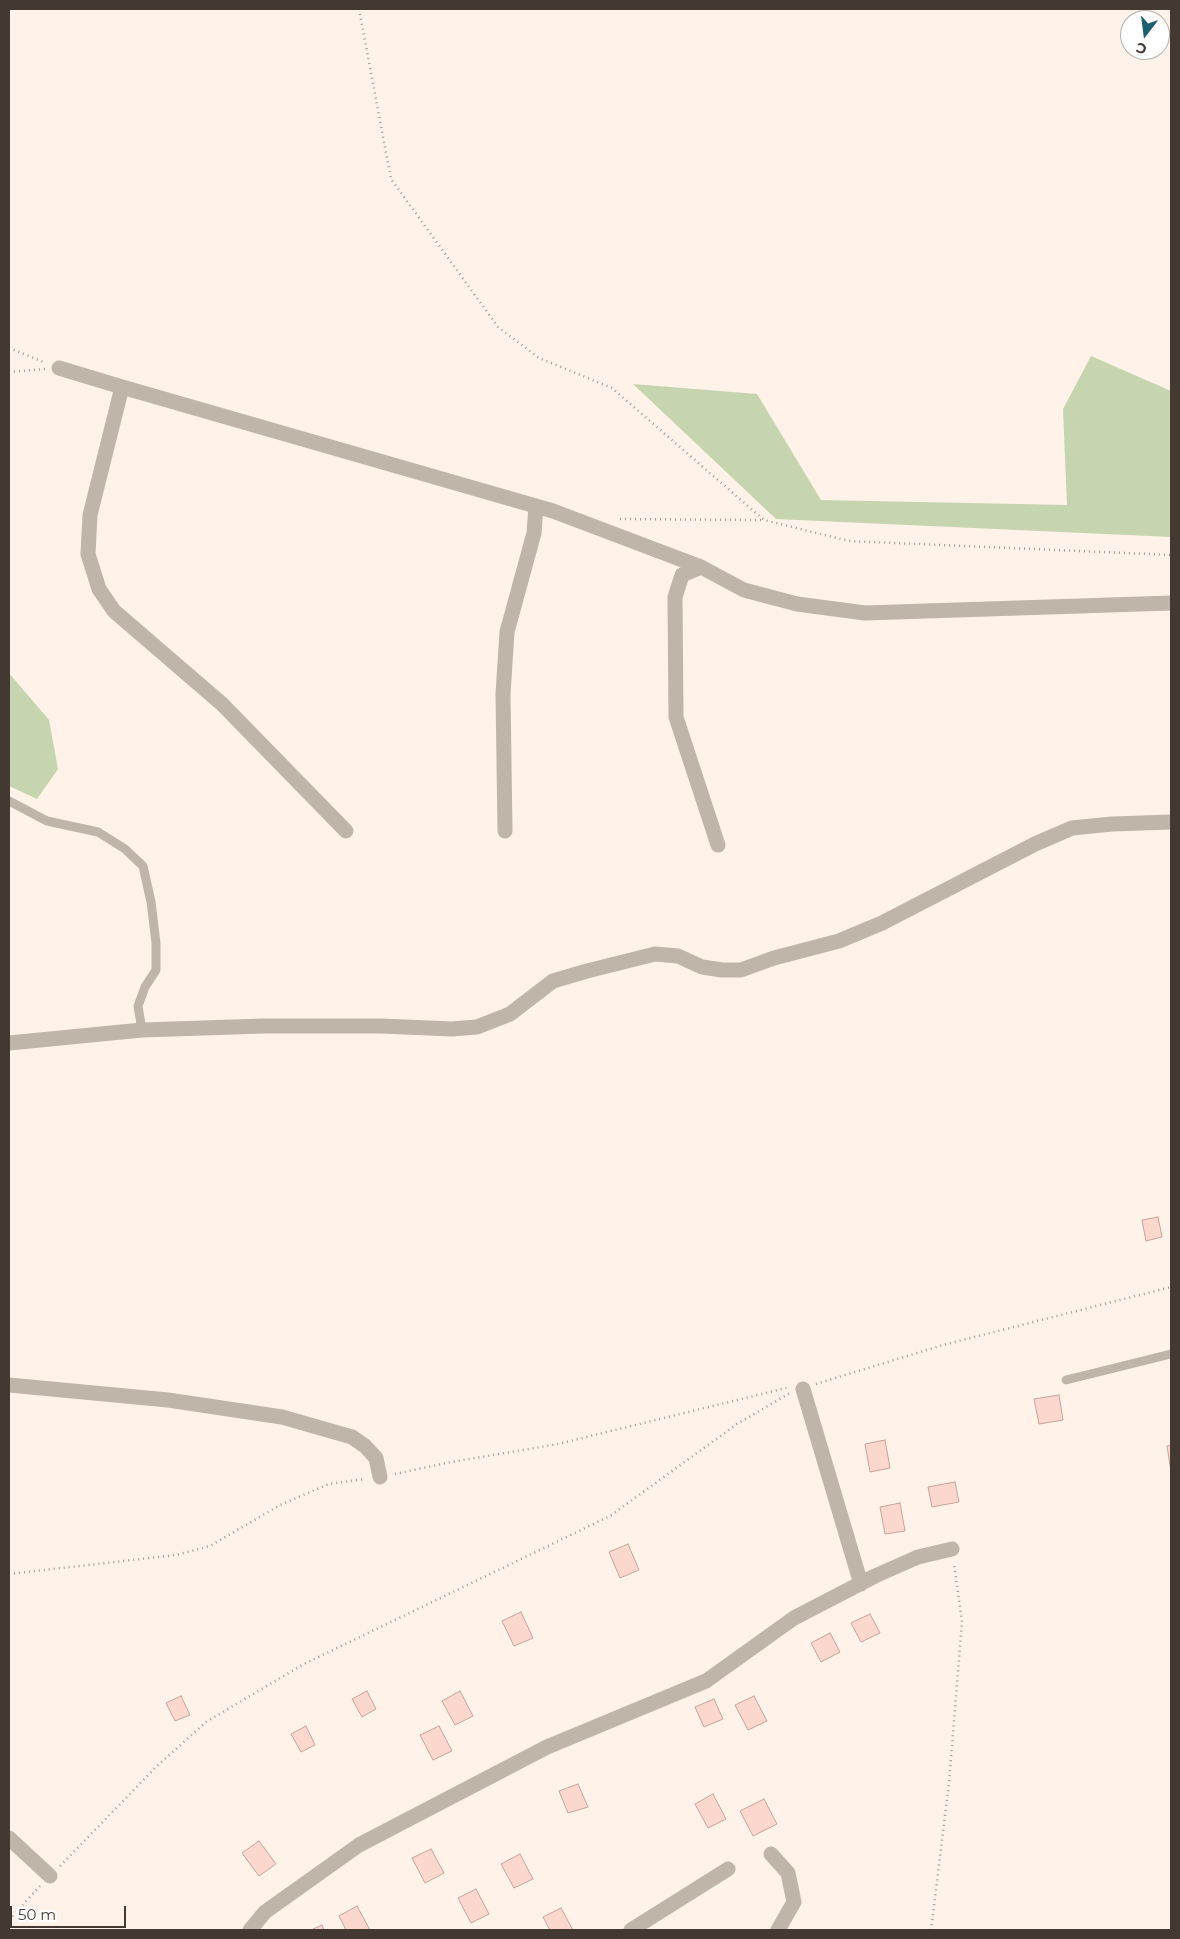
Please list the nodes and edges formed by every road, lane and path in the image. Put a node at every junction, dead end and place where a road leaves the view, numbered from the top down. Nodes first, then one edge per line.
1 (359, 9) edge
2 (9, 348) edge
3 (59, 368) junction
4 (9, 372) edge
5 (122, 387) junction
6 (536, 506) junction
7 (619, 519) dead end
8 (764, 520) junction
9 (1171, 555) edge
10 (702, 567) junction
11 (1171, 603) edge
12 (9, 802) edge
13 (1171, 822) edge
14 (346, 830) dead end
15 (505, 831) dead end
16 (718, 845) dead end
17 (142, 1030) junction
18 (9, 1043) edge
19 (1171, 1287) edge
20 (1171, 1354) edge
21 (826, 1380) junction
22 (1066, 1380) dead end
23 (9, 1385) edge
24 (801, 1386) junction
25 (380, 1477) junction
26 (952, 1549) joint
27 (9, 1574) edge
28 (861, 1584) junction
29 (9, 1838) edge
30 (771, 1854) dead end
31 (728, 1868) dead end
32 (50, 1876) junction
33 (9, 1920) edge
34 (250, 1930) edge
35 (631, 1930) edge
36 (778, 1930) edge
37 (931, 1930) edge

1 - 8 path
2 - 3 path
3 - 4 path
3 - 5 street
5 - 6 street
5 - 14 street
6 - 10 street
6 - 15 street
7 - 8 path
8 - 9 path
10 - 11 street
10 - 16 street
12 - 17 lane
13 - 17 street
17 - 18 street
19 - 21 path
20 - 22 lane
21 - 24 path
21 - 24 path
23 - 25 street
24 - 25 path
24 - 28 street
24 - 32 path
25 - 27 path
26 - 28 street
26 - 37 path
28 - 34 street
29 - 32 street
30 - 36 street
31 - 35 street
32 - 33 path

